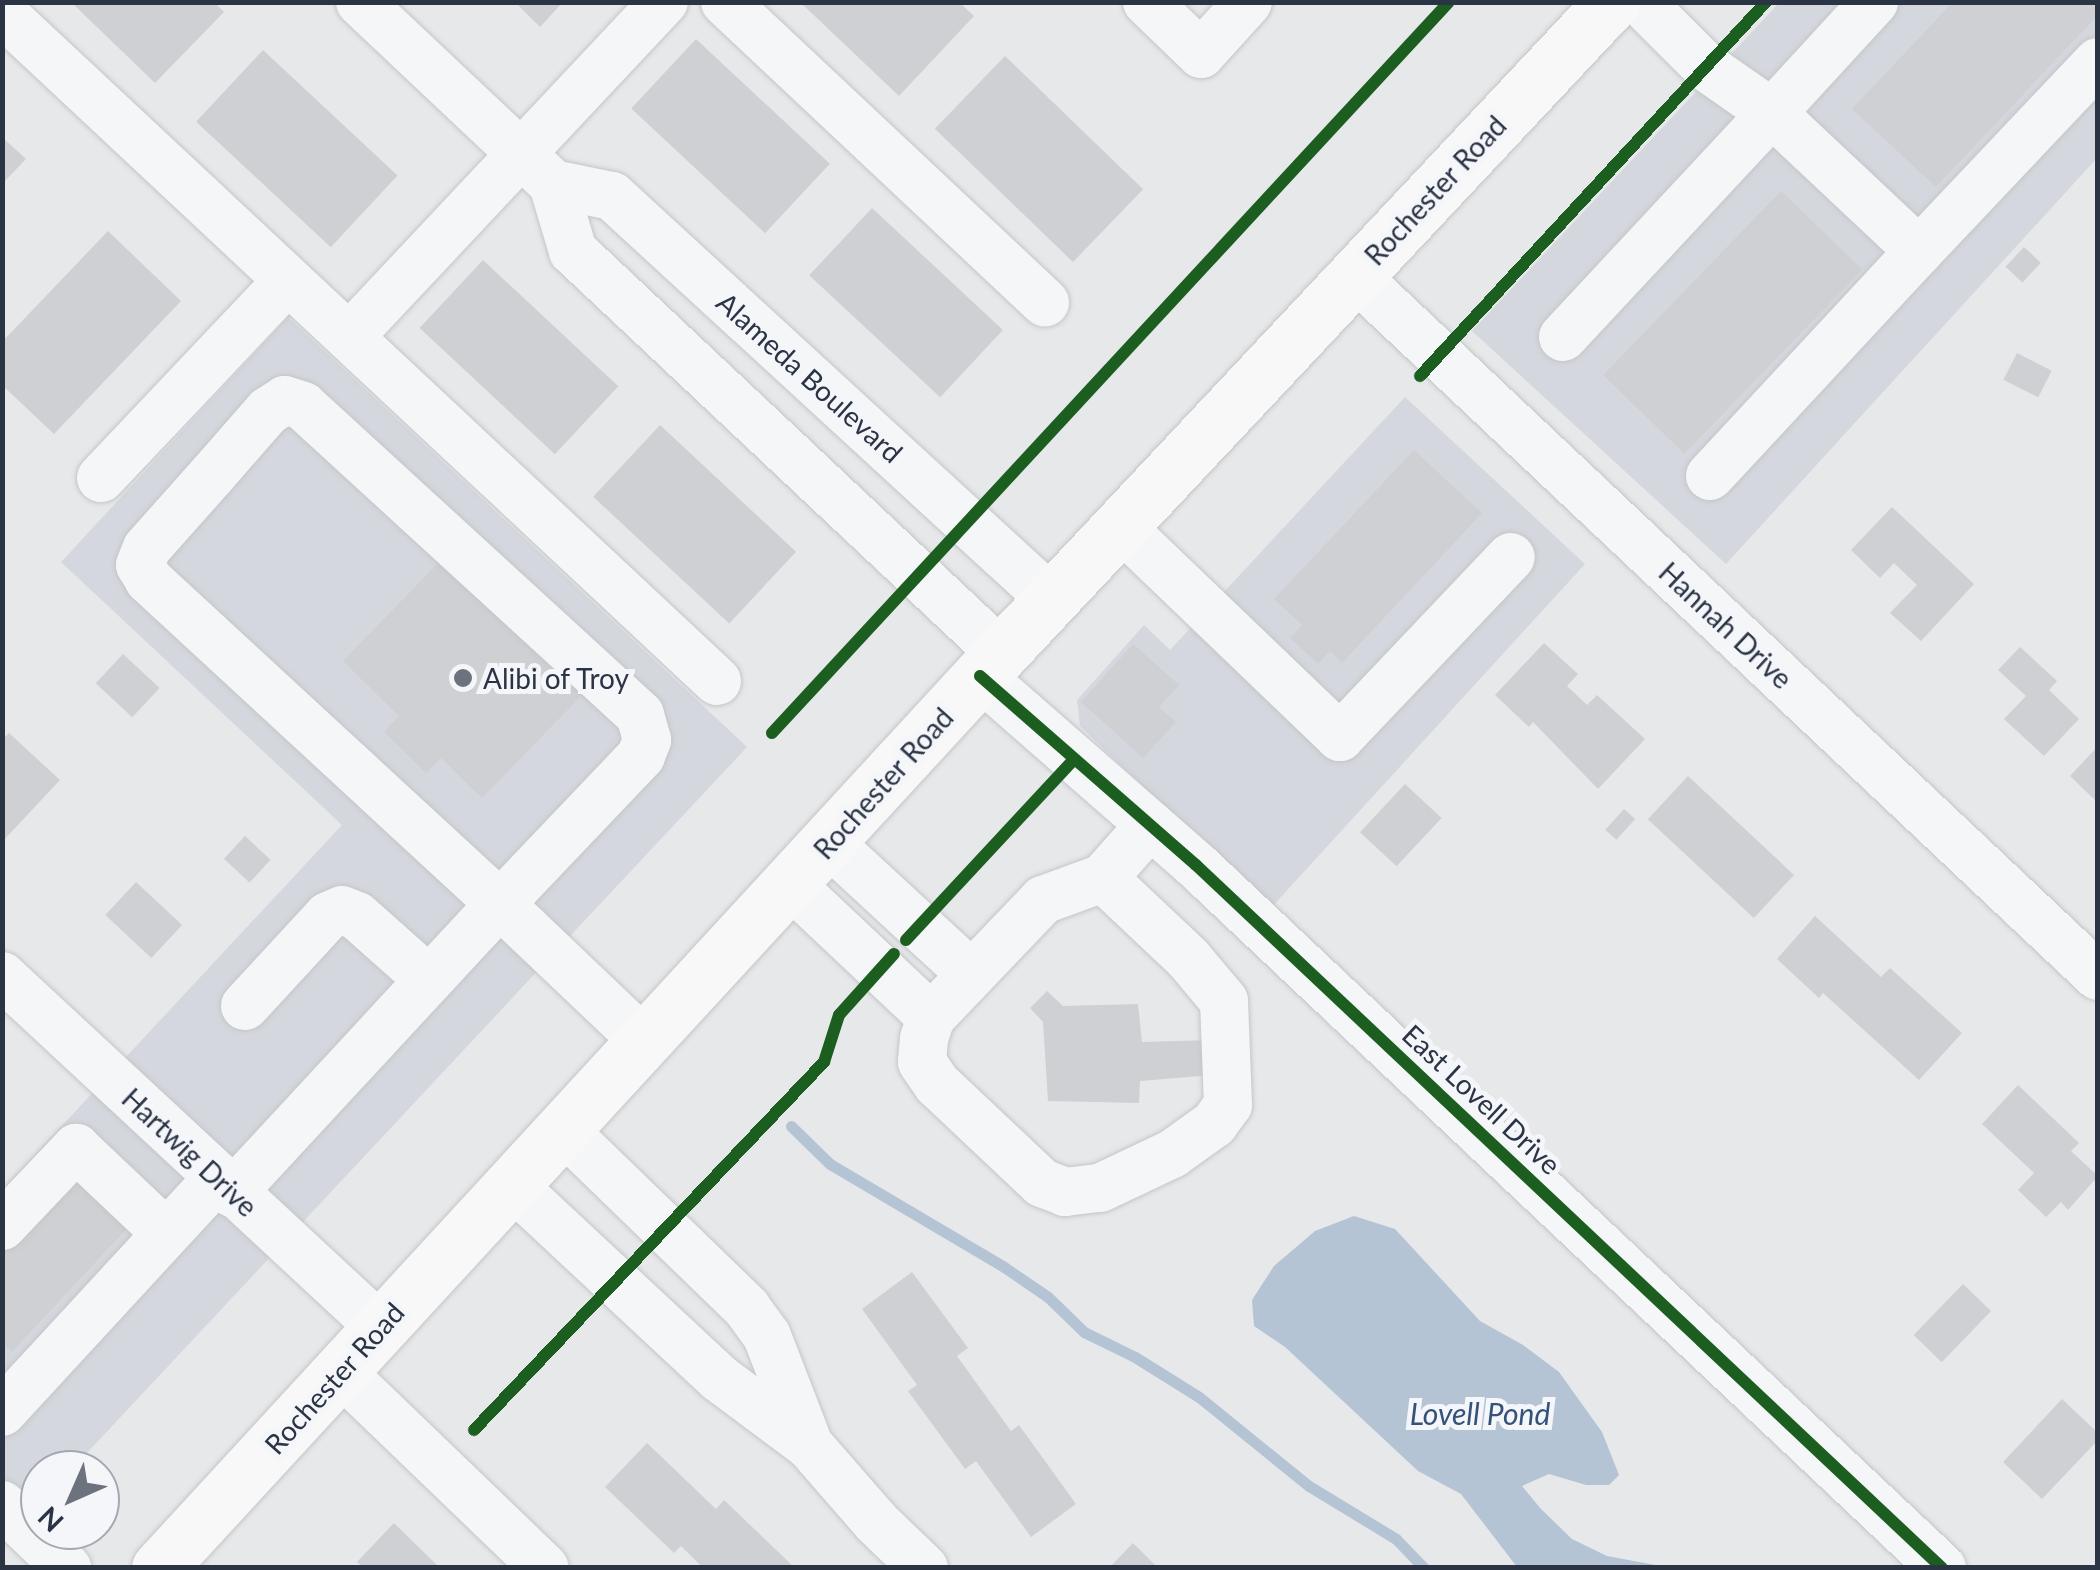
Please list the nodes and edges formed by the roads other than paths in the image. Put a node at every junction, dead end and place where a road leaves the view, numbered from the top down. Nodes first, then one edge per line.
1 (360, 2) edge
2 (664, 2) edge
3 (725, 2) edge
4 (1147, 2) edge
5 (1248, 2) edge
6 (1874, 2) edge
7 (1613, 5) edge
8 (2, 19) edge
9 (2098, 62) edge
10 (1772, 112) junction
11 (538, 169) junction
12 (1919, 251) junction
13 (1354, 275) junction
14 (288, 280) junction
15 (1044, 303) dead end
16 (349, 337) junction
17 (1562, 337) dead end
18 (1710, 476) dead end
19 (100, 478) dead end
20 (1120, 526) junction
21 (1511, 557) dead end
22 (1052, 600) junction
23 (991, 664) junction
24 (717, 681) dead end
25 (1150, 825) junction
26 (828, 842) junction
27 (1103, 878) junction
28 (790, 884) junction
29 (500, 904) junction
30 (971, 974) junction
31 (2, 976) edge
32 (2098, 976) edge
33 (430, 980) junction
34 (244, 1006) dead end
35 (931, 1017) junction
36 (644, 1041) junction
37 (562, 1129) junction
38 (512, 1185) junction
39 (225, 1186) junction
40 (2, 1226) edge
41 (166, 1233) junction
42 (380, 1327) junction
43 (340, 1371) junction
44 (9, 1391) edge
45 (809, 1445) junction
46 (2, 1505) edge
47 (537, 1564) edge
48 (67, 1568) edge
49 (159, 1568) edge
50 (924, 1568) edge
51 (1942, 1568) edge

1 - 11 street
2 - 11 street
3 - 15 street
4 - 5 street
6 - 10 street
7 - 10 street
7 - 13 main road, Rochester Road
8 - 14 street
9 - 12 street
10 - 12 street
10 - 17 street
11 - 16 street
11 - 22 street, Alameda Boulevard
11 - 23 street
12 - 18 street
13 - 20 main road, Rochester Road
13 - 32 street, Hannah Drive
14 - 16 street
14 - 19 street
16 - 24 street
20 - 21 street
20 - 22 main road, Rochester Road
22 - 23 main road, Rochester Road
23 - 25 street, East Lovell Drive
23 - 26 main road, Rochester Road
25 - 27 street
25 - 51 street, East Lovell Drive
26 - 28 main road, Rochester Road
26 - 30 street
27 - 30 street
27 - 35 street
28 - 35 street
28 - 36 main road, Rochester Road
29 - 29 street
29 - 33 street
29 - 36 street
30 - 35 street
31 - 39 street, Hartwig Drive
33 - 34 street
33 - 39 street
36 - 37 main road, Rochester Road
37 - 38 main road, Rochester Road
37 - 45 street
38 - 42 main road, Rochester Road
38 - 45 street
39 - 41 street
39 - 42 street, Hartwig Drive
40 - 41 street
41 - 44 street
42 - 43 main road, Rochester Road
43 - 47 street
43 - 49 main road, Rochester Road
45 - 50 street
46 - 48 street

